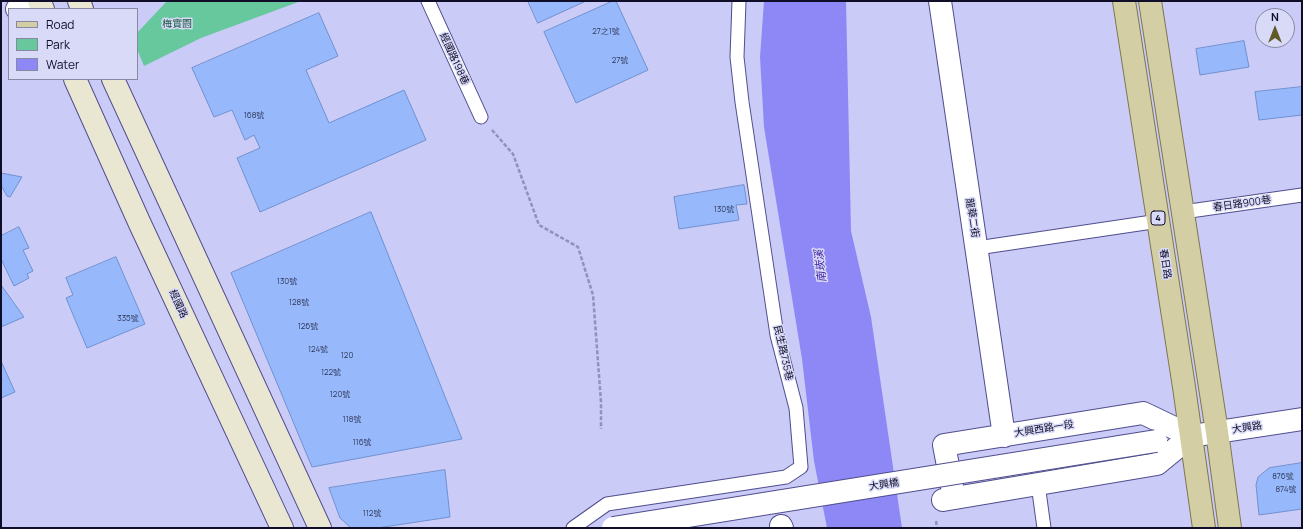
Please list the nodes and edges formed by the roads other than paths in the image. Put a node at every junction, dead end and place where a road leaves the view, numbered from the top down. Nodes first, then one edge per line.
1 (33, 1) edge
2 (428, 1) edge
3 (739, 1) edge
4 (940, 1) edge
5 (1124, 1) edge
6 (1150, 1) edge
7 (19, 8) edge
8 (75, 80) edge
9 (113, 80) edge
10 (481, 117) road end
11 (1302, 195) edge
12 (1183, 212) junction
13 (1159, 221) junction
14 (977, 248) junction
15 (1302, 419) edge
16 (1217, 432) junction
17 (1004, 436) junction
18 (1192, 436) junction
19 (1038, 484) junction
20 (282, 528) edge
21 (320, 528) edge
22 (573, 528) edge
23 (612, 528) edge
24 (1044, 528) edge
25 (1204, 528) edge
26 (1230, 528) edge

1 - 7 street
2 - 10 lane, 經國路198巷
3 - 22 lane, 民生路735巷
4 - 14 street, 龍華二街
5 - 13 main road, 春日路 / 4
6 - 12 main road
8 - 20 street, 經國路
9 - 21 street
11 - 12 lane, 春日路900巷
12 - 16 main road
13 - 14 lane
13 - 18 main road, 春日路 / 4
14 - 17 street, 龍華二街
15 - 16 street, 大興路
16 - 18 street, 大興路
16 - 26 main road
17 - 18 street, 大興西路一段
17 - 19 street, 大興西路一段
18 - 19 street, 大興西路一段
18 - 23 street, 大興橋, bridge
18 - 25 main road, 春日路 / 4
19 - 24 lane

